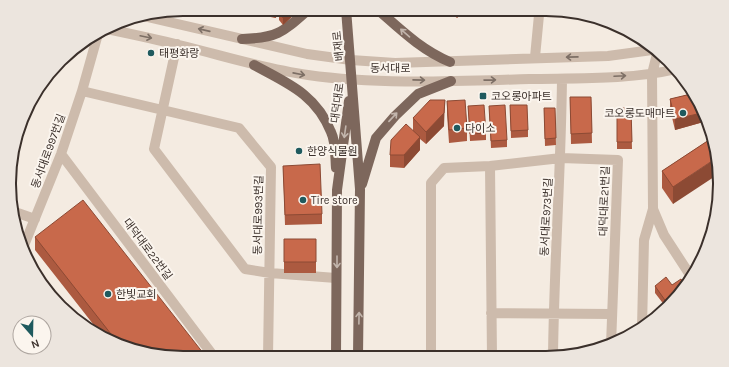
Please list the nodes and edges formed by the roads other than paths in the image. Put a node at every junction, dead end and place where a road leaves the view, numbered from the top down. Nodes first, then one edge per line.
1 (301, 16) edge
2 (347, 16) edge
3 (385, 16) edge
4 (539, 16) edge
5 (154, 18) edge
6 (115, 31) edge
7 (242, 39) junction
8 (96, 40) edge
9 (177, 44) junction
10 (647, 51) edge
11 (535, 57) junction
12 (657, 59) edge
13 (351, 60) junction
14 (450, 62) junction
15 (254, 65) junction
16 (669, 71) edge
17 (652, 74) junction
18 (562, 78) junction
19 (352, 80) junction
20 (451, 81) junction
21 (82, 91) junction
22 (162, 110) junction
23 (61, 154) junction
24 (561, 158) junction
25 (490, 166) junction
26 (360, 189) junction
27 (337, 190) junction
28 (653, 209) junction
29 (19, 213) edge
30 (35, 219) junction
31 (26, 240) edge
32 (688, 272) edge
33 (270, 273) junction
34 (336, 278) junction
35 (492, 313) junction
36 (554, 313) junction
37 (612, 314) junction
38 (642, 320) edge
39 (611, 338) edge
40 (210, 351) edge
41 (268, 351) edge
42 (336, 351) edge
43 (358, 351) edge
44 (431, 351) edge
45 (492, 351) edge
46 (553, 351) edge

1 - 7 main road
2 - 13 main road, 배재로
14 -> 3 main road
4 - 11 street
7 -> 5 street, 동서대로
6 -> 9 street, 동서대로
7 - 13 street, 동서대로
8 - 21 street, 동서대로997번길
9 - 15 street, 동서대로
9 - 22 street, 동서대로993번길
10 -> 11 street, 동서대로
11 - 14 street, 동서대로
12 - 17 street
13 - 14 street, 동서대로
13 - 19 main road, 배재로
15 -> 19 street, 동서대로
15 - 27 main road
16 - 17 street, 동서대로
18 -> 17 street, 동서대로
17 - 28 street
20 -> 18 street, 동서대로
18 - 24 street, 동서대로973번길
19 -> 20 street, 동서대로
19 - 26 main road, 대덕대로
19 -> 27 main road, 대덕대로
26 -> 20 main road
21 - 22 street
21 - 23 street, 동서대로997번길
22 - 33 street, 동서대로993번길
22 - 33 street, 동서대로993번길
23 - 30 street, 동서대로997번길
23 - 40 street, 대덕대로22번길
24 - 25 street, 대덕대로21번길
24 - 36 street, 동서대로973번길
24 - 37 street, 대덕대로21번길
25 - 35 street
25 - 44 street, 대덕대로21번길
43 -> 26 main road, 대덕대로
27 -> 34 main road, 대덕대로
28 - 32 street
28 - 38 street
29 - 30 street
30 - 31 street, 동서대로997번길
33 - 34 street, 동서대로993번길
33 - 41 street, 동서대로993번길
34 - 42 main road, 대덕대로
35 - 36 street
35 - 45 street
36 - 37 street
36 - 46 street, 동서대로973번길
37 - 39 street, 대덕대로21번길

